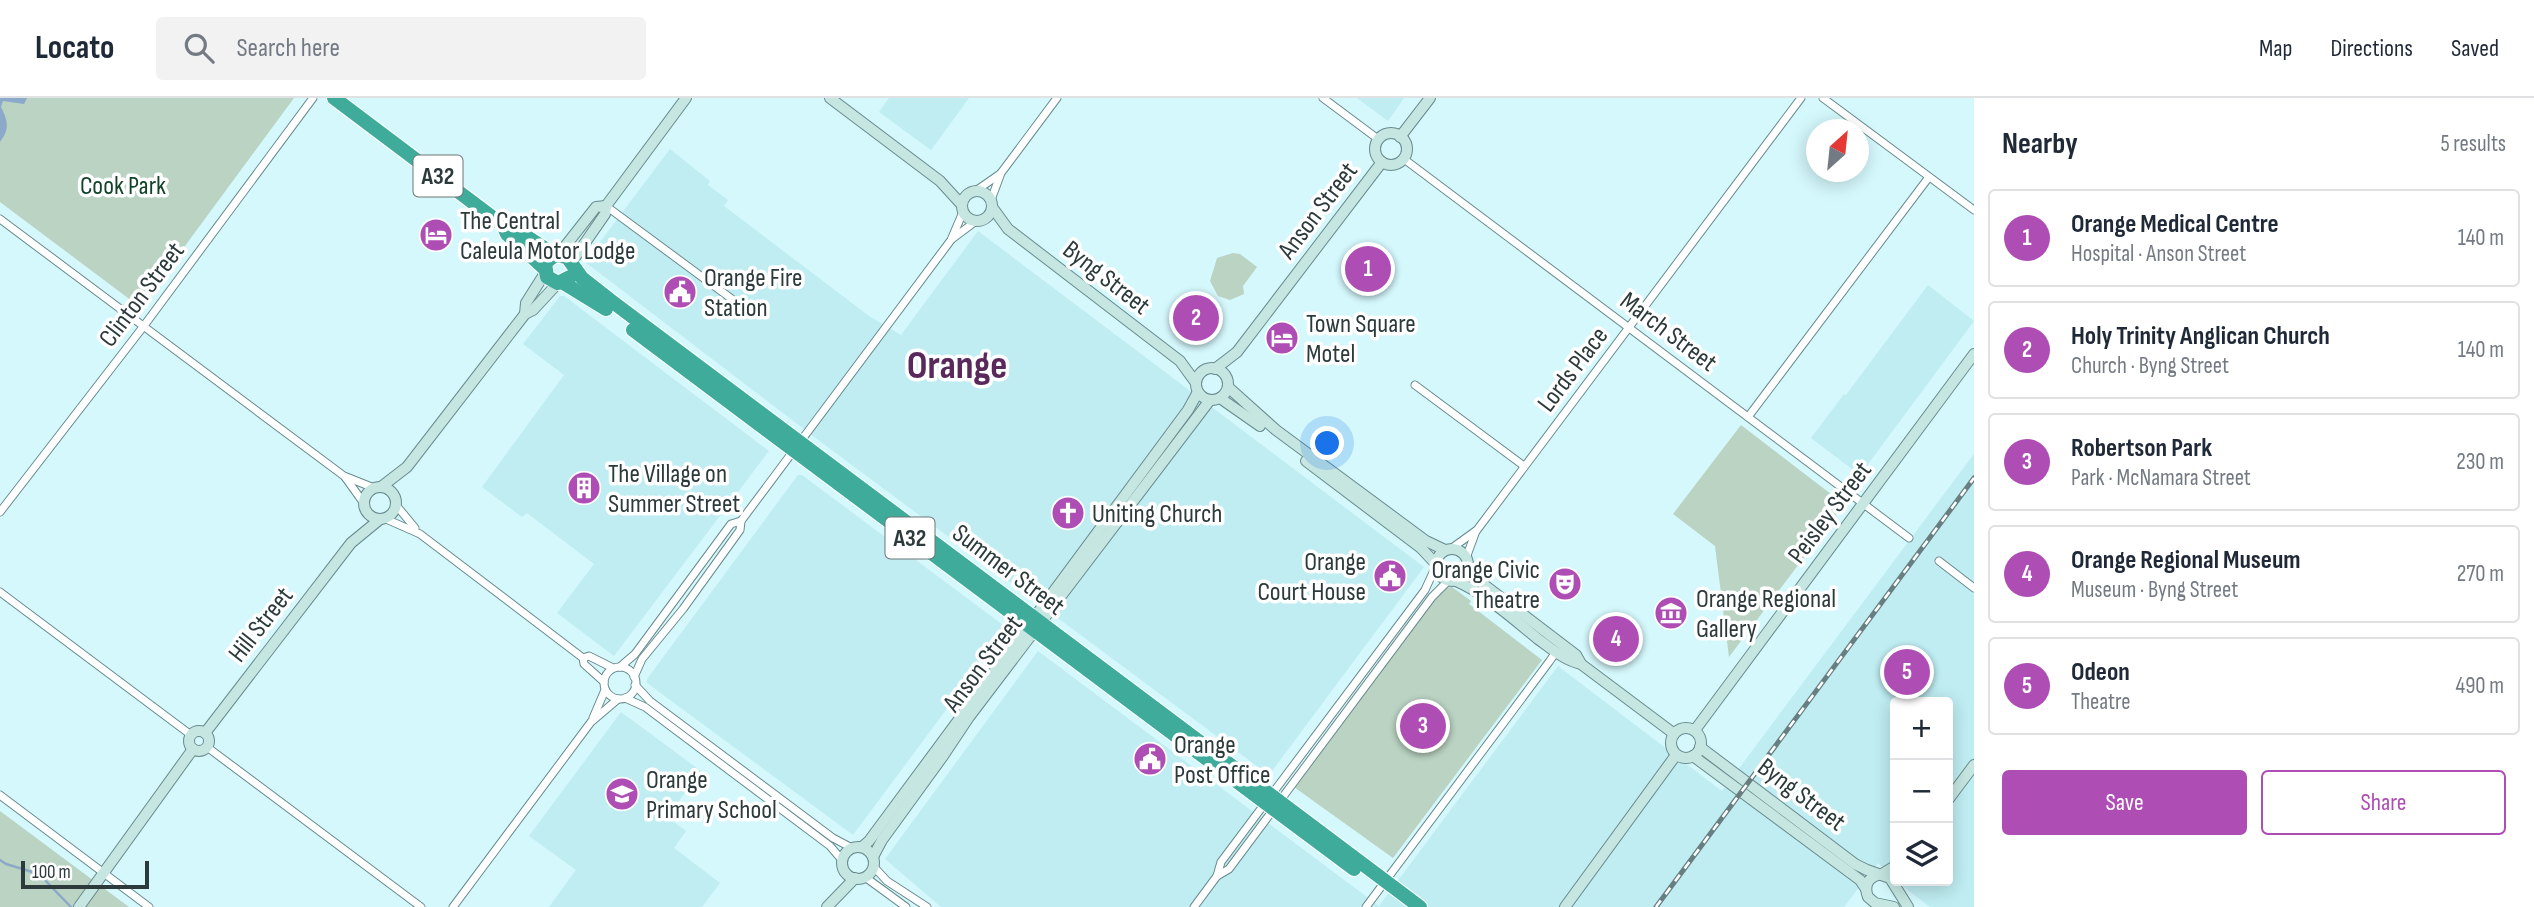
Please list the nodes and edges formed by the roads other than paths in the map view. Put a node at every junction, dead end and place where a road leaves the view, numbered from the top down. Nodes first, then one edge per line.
1 (313, 98) edge
2 (334, 98) edge
3 (685, 98) edge
4 (830, 98) edge
5 (1057, 98) edge
6 (1323, 98) edge
7 (1430, 98) edge
8 (1801, 98) edge
9 (1824, 98) edge
10 (1400, 137) junction
11 (1378, 139) junction
12 (1404, 159) junction
13 (1382, 162) junction
14 (1001, 173) junction
15 (1929, 177) junction
16 (940, 181) junction
17 (973, 191) junction
18 (992, 204) junction
19 (606, 205) junction
20 (962, 208) junction
21 (1974, 210) edge
22 (0, 219) edge
23 (980, 220) junction
24 (504, 226) junction
25 (1007, 229) junction
26 (951, 240) junction
27 (565, 259) junction
28 (544, 270) junction
29 (560, 282) junction
30 (740, 305) dead end
31 (525, 314) junction
32 (143, 327) junction
33 (1629, 327) junction
34 (1237, 352) junction
35 (1974, 354) edge
36 (1180, 362) junction
37 (1211, 369) junction
38 (1227, 382) junction
39 (1415, 385) dead end
40 (1197, 388) junction
41 (1215, 399) junction
42 (1748, 417) junction
43 (796, 447) junction
44 (1524, 466) junction
45 (407, 467) junction
46 (344, 476) junction
47 (377, 487) junction
48 (396, 502) junction
49 (1864, 504) junction
50 (364, 506) junction
51 (0, 513) edge
52 (383, 519) junction
53 (741, 521) junction
54 (1477, 530) junction
55 (421, 534) junction
56 (1909, 538) dead end
57 (351, 543) junction
58 (1448, 549) junction
59 (1940, 561) dead end
60 (1467, 563) junction
61 (1435, 566) junction
62 (1452, 581) junction
63 (1974, 588) edge
64 (0, 592) edge
65 (1034, 624) junction
66 (1570, 651) junction
67 (1556, 652) junction
68 (583, 658) junction
69 (1581, 664) junction
70 (617, 668) junction
71 (635, 681) junction
72 (604, 686) junction
73 (621, 698) junction
74 (591, 722) junction
75 (1695, 730) junction
76 (205, 733) junction
77 (1673, 733) junction
78 (191, 735) junction
79 (207, 747) junction
80 (193, 749) junction
81 (1697, 751) junction
82 (1676, 755) junction
83 (1974, 765) edge
84 (1953, 793) edge
85 (0, 794) edge
86 (1272, 802) junction
87 (857, 848) junction
88 (873, 862) junction
89 (843, 865) junction
90 (1890, 869) edge
91 (103, 873) junction
92 (1880, 875) junction
93 (860, 878) junction
94 (1890, 878) edge
95 (1382, 884) junction
96 (1896, 886) edge
97 (1897, 886) edge
98 (1866, 891) junction
99 (834, 897) junction
100 (1884, 906) edge
101 (79, 907) edge
102 (149, 907) edge
103 (421, 907) edge
104 (453, 907) edge
105 (827, 907) edge
106 (906, 907) edge
107 (927, 907) edge
108 (1194, 907) edge
109 (1366, 907) edge
110 (1404, 907) edge
111 (1420, 907) edge
112 (1565, 907) edge
113 (1862, 907) edge
114 (1908, 907) edge

1 - 32 street, Clinton Street
2 - 24 highway, Summer Street / A32
3 - 19 street
4 - 16 street
5 - 14 street
6 - 11 street
7 - 10 street
8 - 33 street, Lords Place
9 - 15 street
10 - 11 street
10 - 12 street
11 - 13 street
12 - 13 street
12 - 33 street, March Street
13 - 34 street, Anson Street
14 - 17 street
14 - 18 street
15 - 21 street
15 - 42 street
16 - 17 street
16 - 20 street
17 - 18 street
17 - 20 street
18 - 23 street
18 - 25 street, Byng Street
19 - 27 street
19 - 30 street
20 - 23 street
20 - 26 street
22 - 32 street
23 - 25 street, Byng Street
23 - 26 street
24 - 27 highway, Summer Street / A32
24 - 28 highway, Summer Street / A32
25 - 36 street, Byng Street
26 - 43 street
27 - 28 highway
27 - 29 highway
27 - 43 highway, Summer Street / A32
28 - 29 highway, A32
28 - 31 street
29 - 31 street
29 - 43 highway, Summer Street / A32
31 - 45 street
32 - 46 street
32 - 51 street, Clinton Street
33 - 42 street, March Street
33 - 44 street, Lords Place
34 - 37 street, Anson Street
34 - 38 street, Anson Street
35 - 49 street, Peisley Street
36 - 37 street, Byng Street
36 - 40 street, Byng Street
37 - 38 street
37 - 40 street, Anson Street
38 - 41 street, Anson Street
38 - 58 street
39 - 44 street
40 - 41 street, Byng Street
40 - 65 street, Anson Street
41 - 61 street
41 - 65 street, Anson Street
42 - 49 street, March Street
43 - 53 street
43 - 65 highway, Summer Street / A32
44 - 54 street, Lords Place
45 - 47 street
45 - 48 street
46 - 47 street
46 - 50 street
47 - 48 street
47 - 50 street
48 - 52 street
48 - 55 street
49 - 56 street, March Street
49 - 75 street, Peisley Street
50 - 52 street
50 - 57 street, Hill Street
52 - 55 street
52 - 57 street, Hill Street
53 - 70 street
53 - 71 street
54 - 58 street, Lords Place
54 - 60 street, Lords Place
55 - 68 street
57 - 76 street, Hill Street
58 - 60 street
58 - 61 street
59 - 63 street
60 - 62 street
60 - 66 street
61 - 62 street
61 - 86 street
62 - 67 street
62 - 86 street
64 - 78 street
65 - 86 highway, Summer Street / A32
65 - 87 street, Anson Street
65 - 88 street, Anson Street
66 - 67 street
66 - 69 street
67 - 69 street
67 - 95 street
68 - 70 street
68 - 72 street
69 - 77 street
70 - 71 street
70 - 72 street
71 - 73 street
71 - 87 street
72 - 73 street
72 - 74 street
73 - 74 street
73 - 89 street
74 - 104 street
75 - 77 street
75 - 81 street
76 - 78 street
76 - 79 street
77 - 82 street
78 - 80 street
79 - 80 street
79 - 103 street
80 - 91 street
81 - 82 street
81 - 92 street, Byng Street
81 - 98 street, Byng Street
82 - 112 street
83 - 84 street
85 - 91 street
86 - 95 highway, Summer Street / A32
86 - 108 street
87 - 88 street
87 - 89 street, Anson Street
88 - 93 street, Anson Street
88 - 107 street
89 - 93 street
89 - 99 street
90 - 92 street
91 - 101 street
91 - 102 street
92 - 94 street
92 - 98 street
93 - 99 street
93 - 106 street
95 - 109 street
95 - 110 highway, Summer Street / A32
95 - 111 highway, Summer Street / A32
96 - 100 street
97 - 114 street
98 - 100 street
98 - 113 street
99 - 105 street

